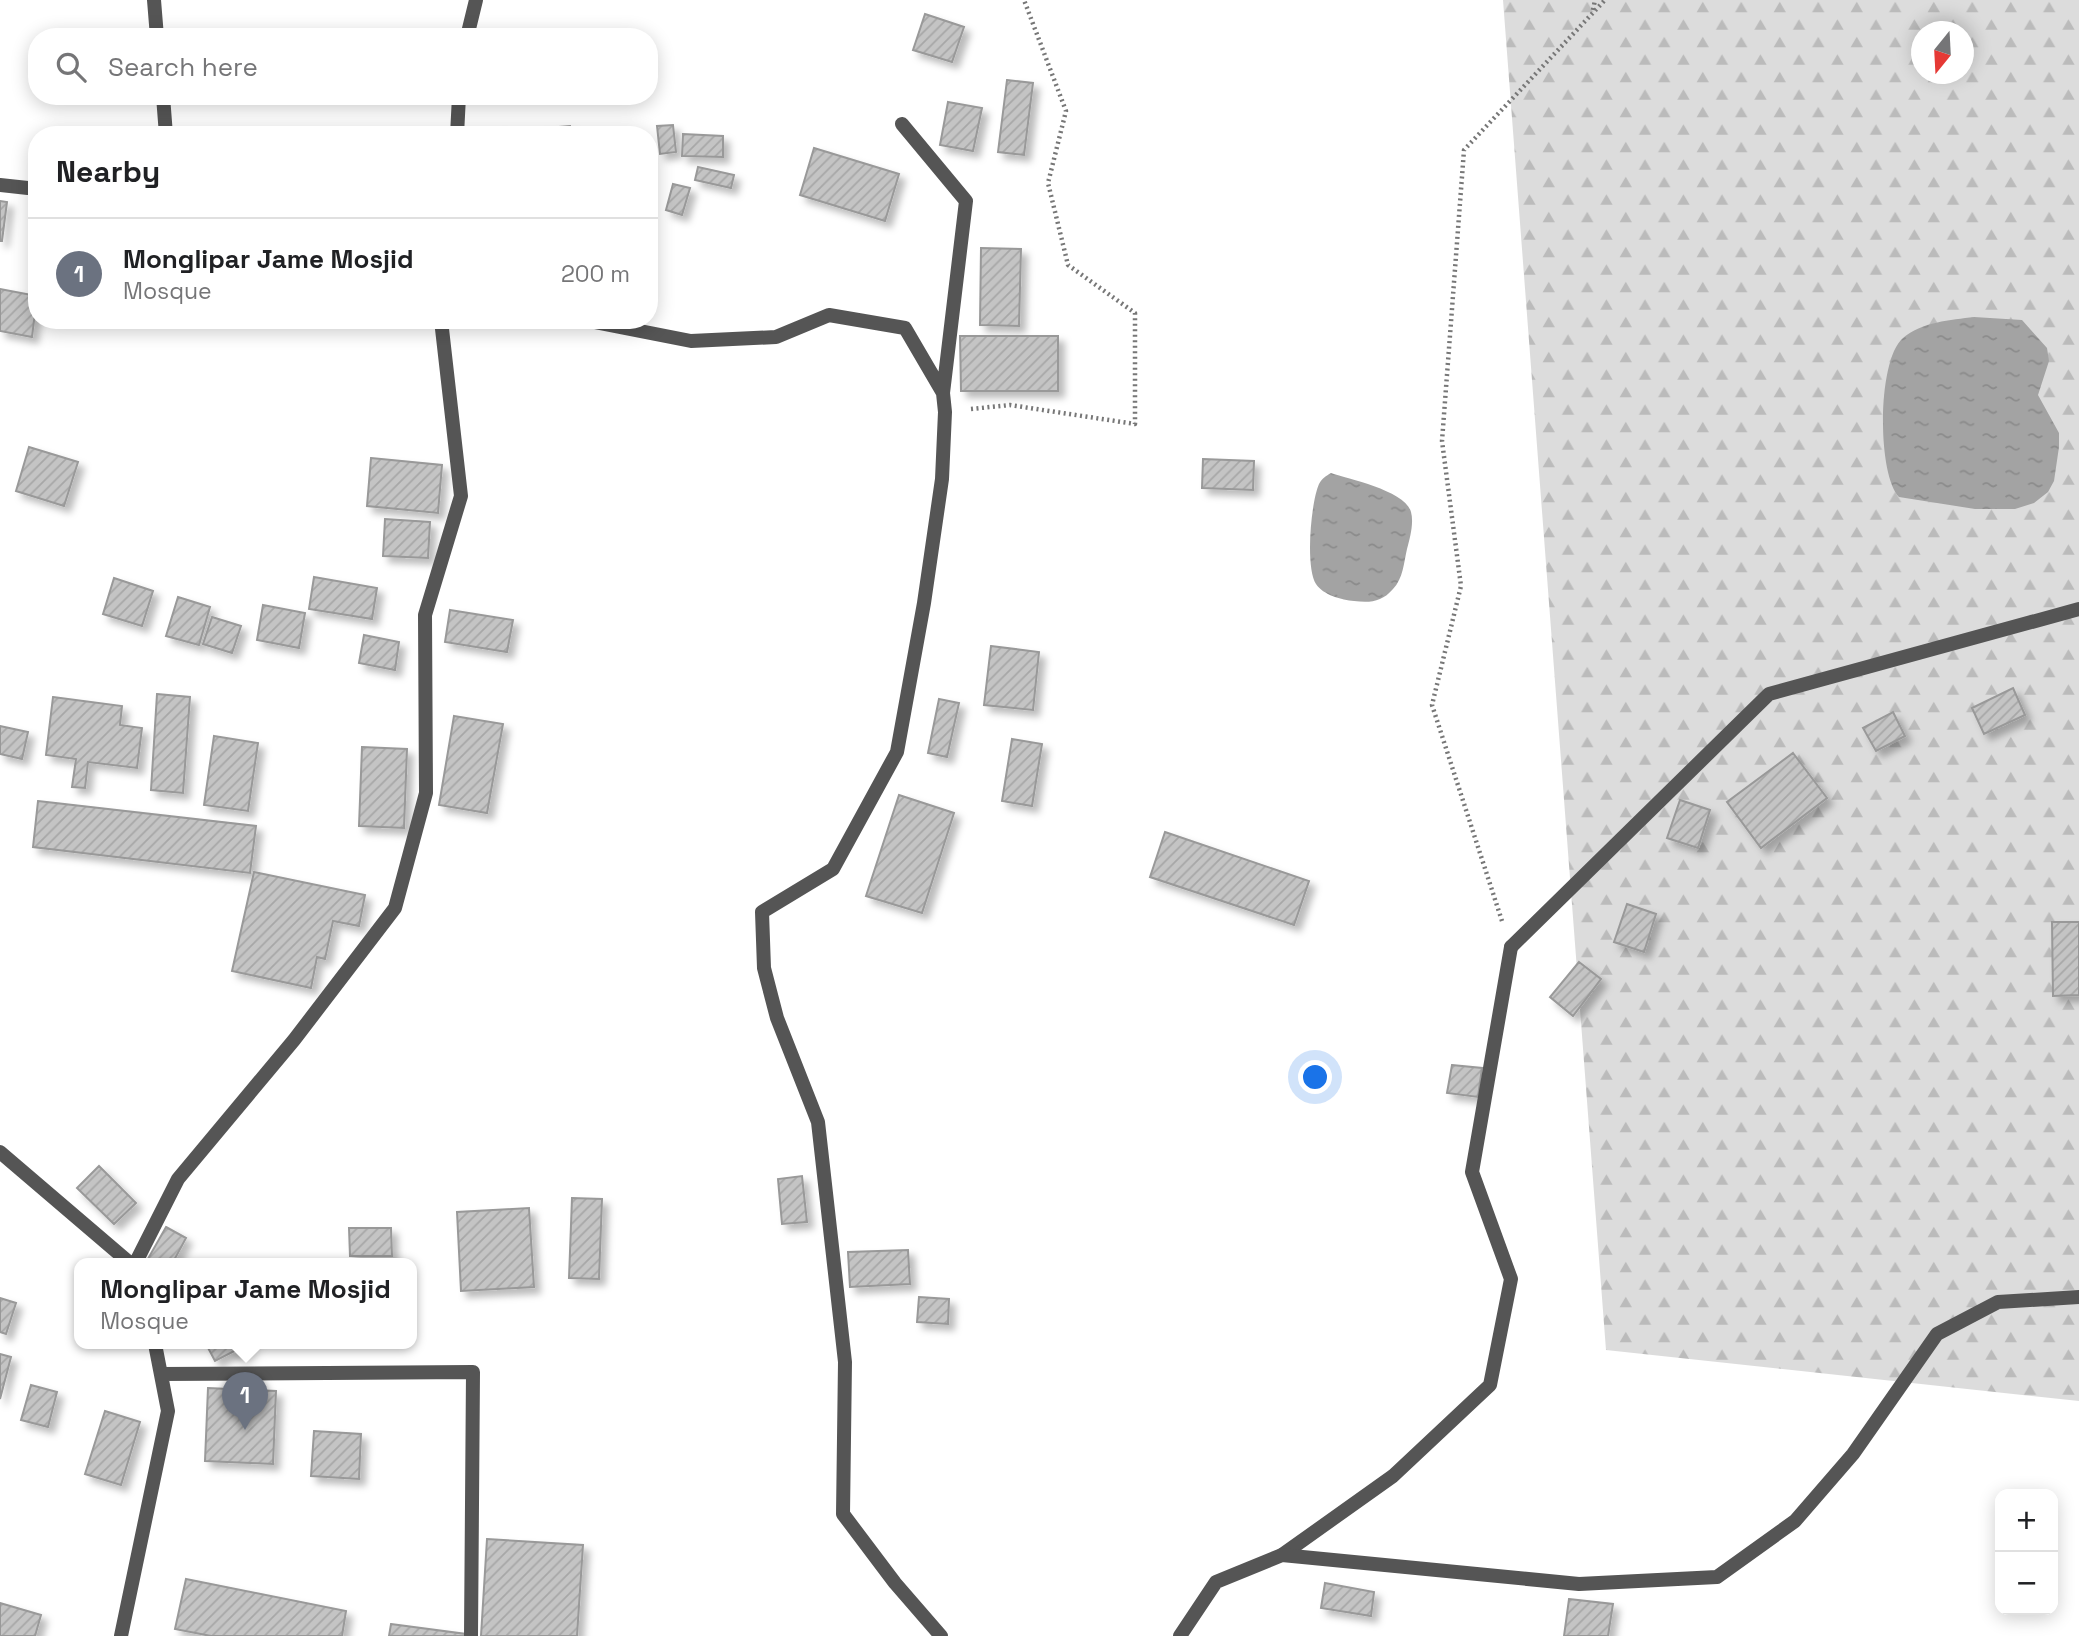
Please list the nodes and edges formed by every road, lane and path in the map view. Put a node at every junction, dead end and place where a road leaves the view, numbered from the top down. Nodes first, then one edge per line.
1 (154, 0) edge
2 (476, 0) edge
3 (1024, 0) edge
4 (1595, 0) edge
5 (1605, 0) edge
6 (1593, 11) junction
7 (156, 28) edge
8 (469, 28) edge
9 (164, 105) edge
10 (459, 105) edge
11 (902, 124) dead end
12 (165, 126) edge
13 (457, 126) edge
14 (0, 186) edge
15 (28, 188) edge
16 (442, 329) edge
17 (630, 329) edge
18 (943, 393) junction
19 (945, 412) junction
20 (2079, 609) edge
21 (1511, 947) junction
22 (0, 1152) edge
23 (126, 1258) edge
24 (136, 1258) edge
25 (2079, 1297) edge
26 (156, 1349) edge
27 (160, 1374) junction
28 (1282, 1555) junction
29 (121, 1636) edge
30 (471, 1636) edge
31 (941, 1636) edge
32 (1180, 1636) edge

1 - 7 street
2 - 8 street
3 - 19 path
4 - 6 path
5 - 6 path
6 - 21 path
9 - 12 street
10 - 13 street
11 - 18 street
14 - 15 street
16 - 24 street
17 - 18 street
18 - 19 street
19 - 31 street
20 - 21 street
21 - 28 street
22 - 23 street
25 - 28 street
26 - 27 street
27 - 29 street
27 - 30 street
28 - 32 street

